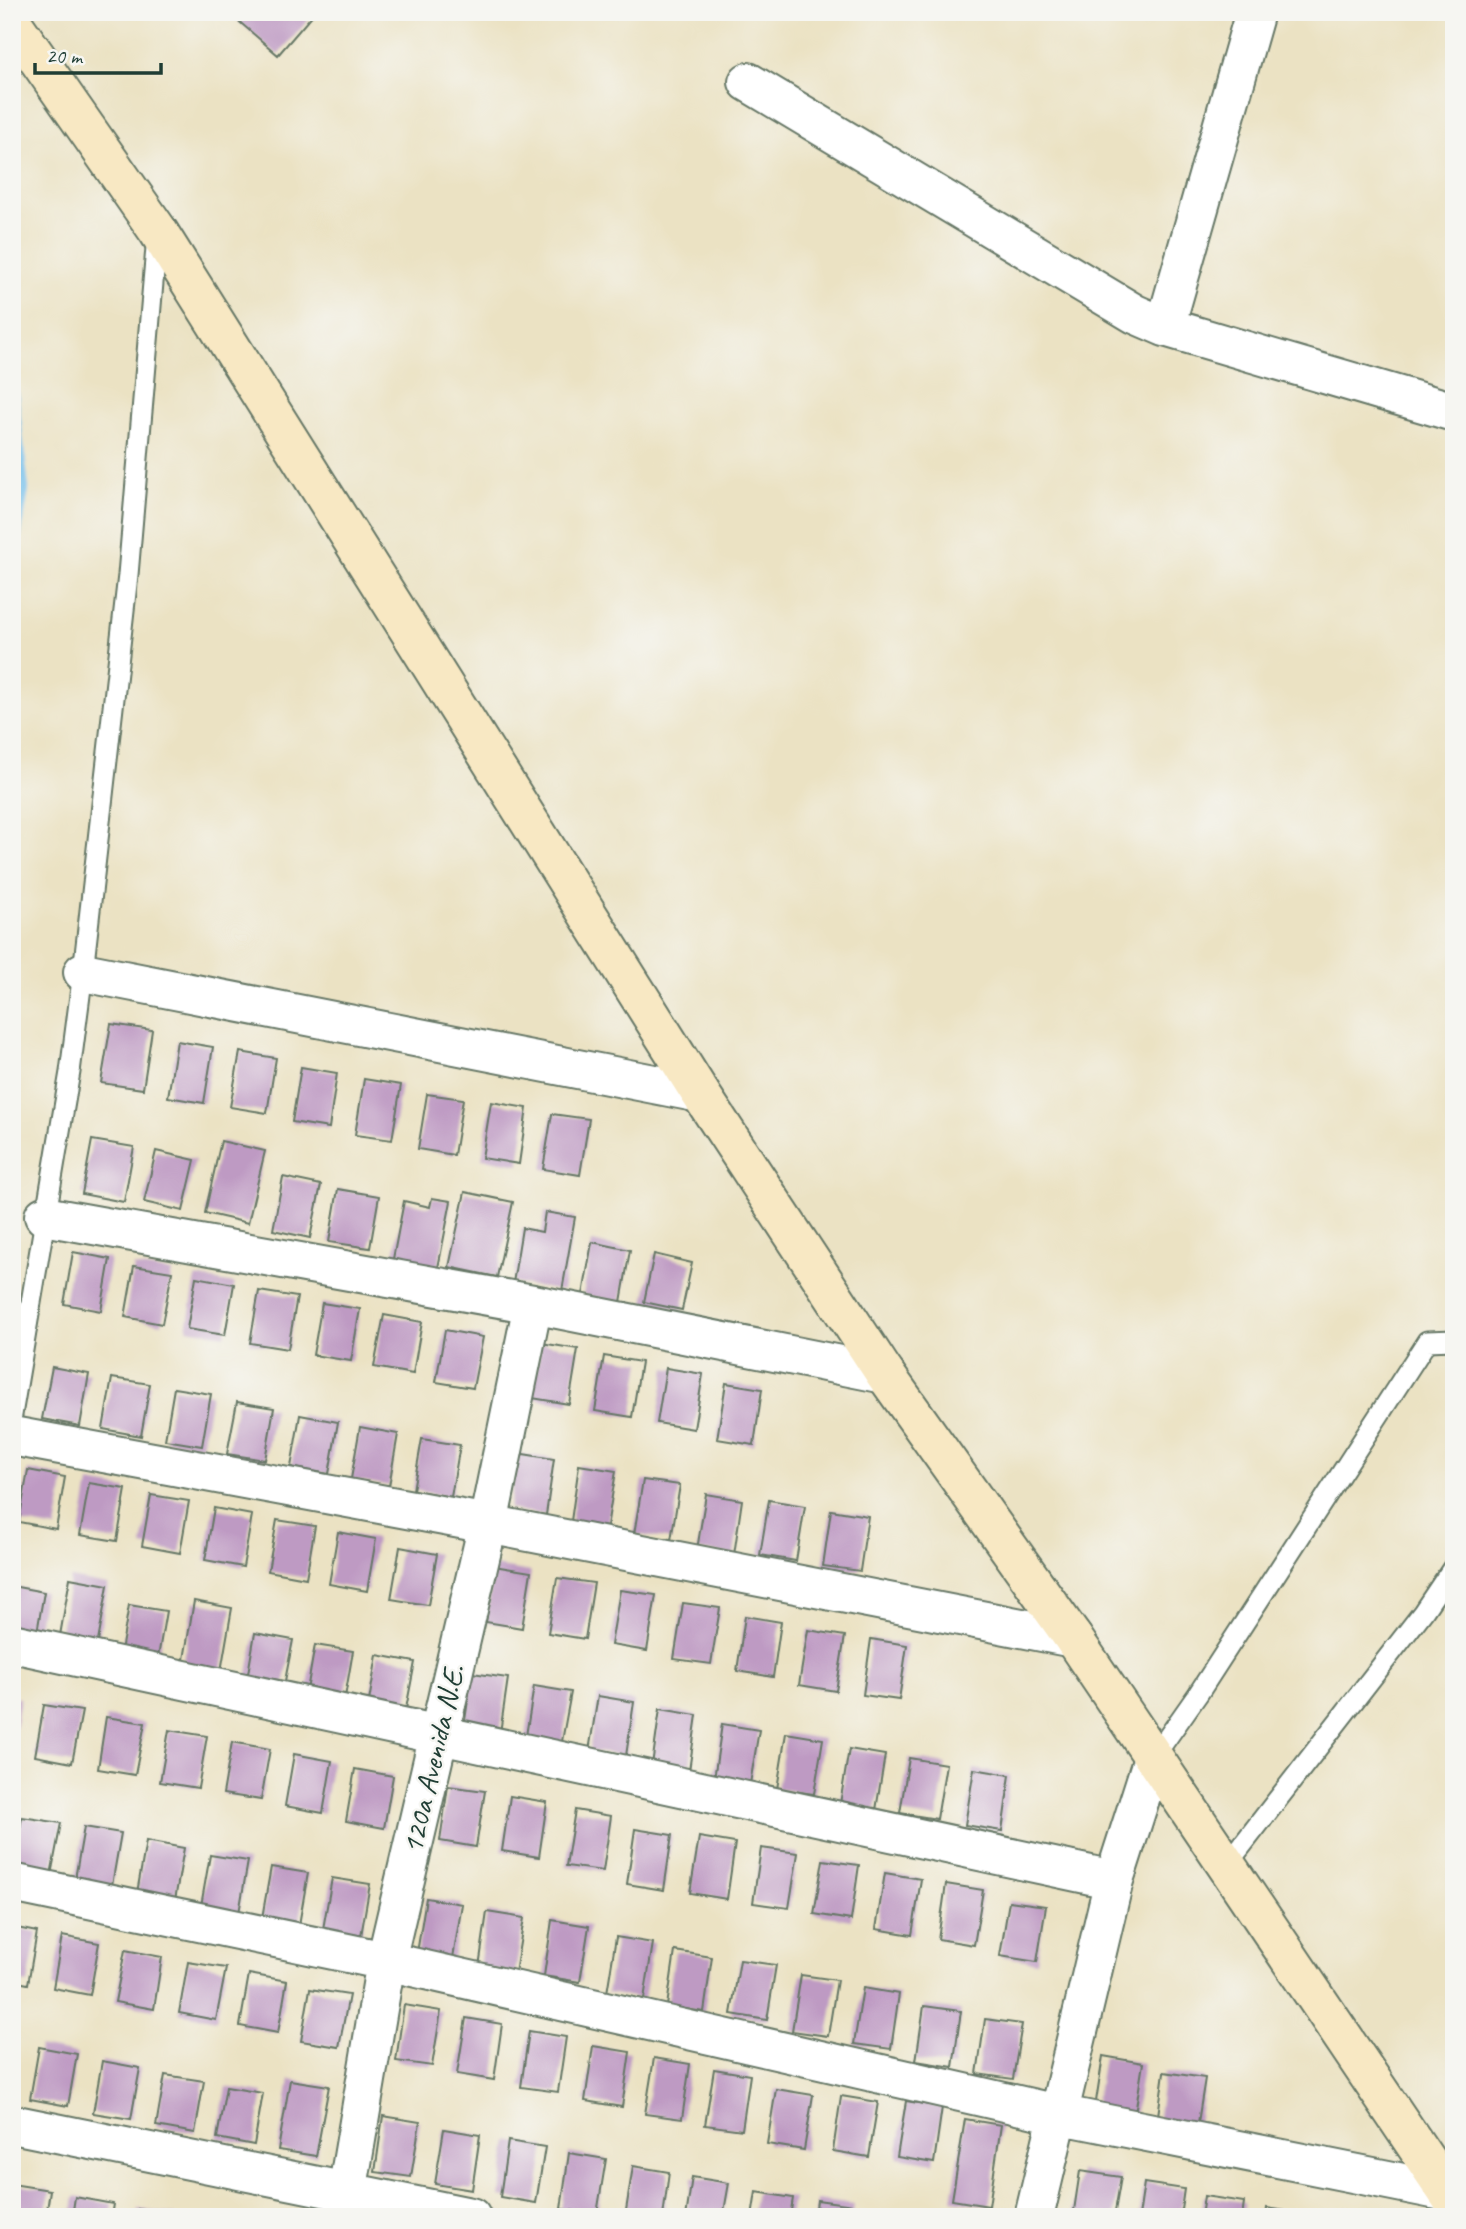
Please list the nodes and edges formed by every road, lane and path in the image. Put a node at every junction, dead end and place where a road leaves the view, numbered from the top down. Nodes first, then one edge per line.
1 (1255, 12) edge
2 (12, 22) edge
3 (748, 82) dead end
4 (158, 232) junction
5 (1165, 327) junction
6 (1454, 412) edge
7 (83, 972) junction
8 (700, 1093) junction
9 (44, 1216) junction
10 (533, 1304) junction
11 (1454, 1340) edge
12 (885, 1374) junction
13 (12, 1415) edge
14 (12, 1436) edge
15 (488, 1524) junction
16 (1454, 1566) edge
17 (1073, 1638) junction
18 (12, 1643) edge
19 (439, 1733) junction
20 (1153, 1758) junction
21 (1226, 1866) junction
22 (1114, 1880) junction
23 (12, 1883) edge
24 (386, 1961) junction
25 (1057, 2113) junction
26 (12, 2124) edge
27 (1451, 2197) edge
28 (345, 2204) edge
29 (471, 2217) edge
30 (1034, 2217) edge

1 - 5 street
2 - 4 main road
3 - 5 street
4 - 7 lane
4 - 8 main road
5 - 6 street
7 - 8 street
7 - 9 lane
8 - 12 main road
9 - 10 street
9 - 13 lane
10 - 12 street
10 - 15 street, 120a Avenida N.E.
11 - 20 lane
12 - 17 main road
14 - 15 street
15 - 17 street
15 - 19 street, 120a Avenida N.E.
16 - 21 lane
17 - 20 main road
18 - 19 street
19 - 22 street
19 - 24 street, 120a Avenida N.E.
20 - 21 main road
20 - 22 street
21 - 27 main road
22 - 25 street
23 - 24 street
24 - 25 street
24 - 28 street, 120a Avenida N.E.
25 - 27 street
25 - 30 street
26 - 28 street
28 - 29 street

